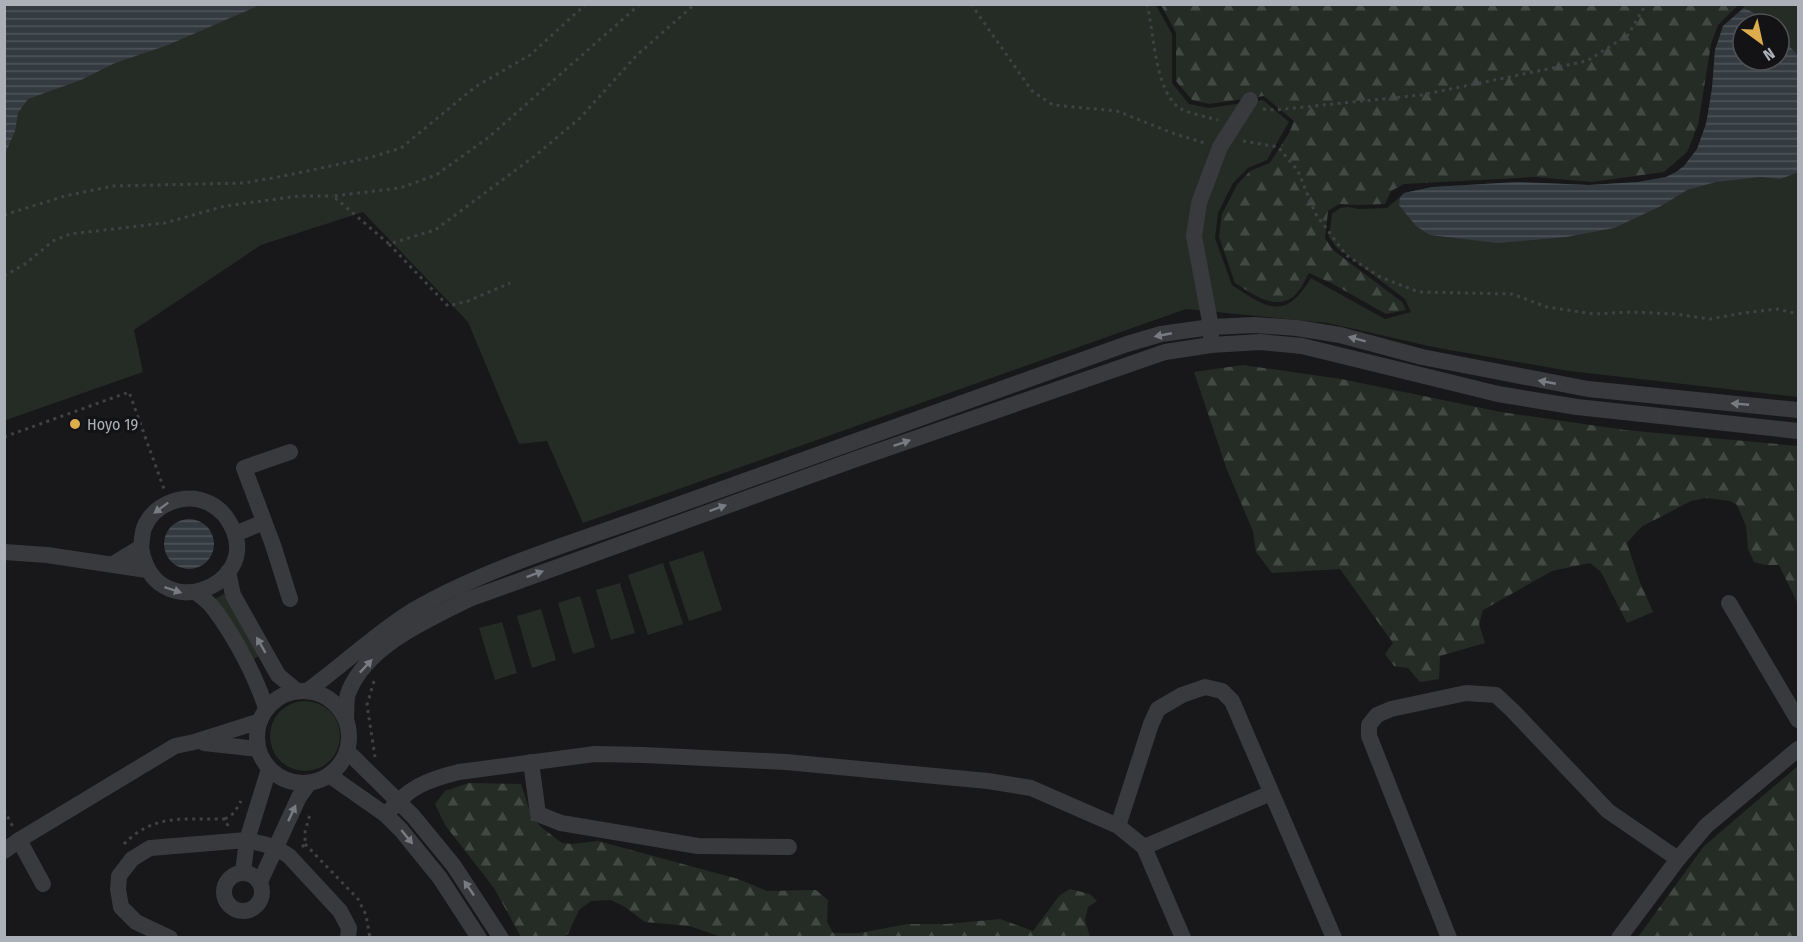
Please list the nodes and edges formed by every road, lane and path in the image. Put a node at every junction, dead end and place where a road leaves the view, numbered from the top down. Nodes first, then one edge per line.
1 (586, 4) edge
2 (640, 4) edge
3 (695, 4) edge
4 (971, 4) edge
5 (1147, 4) edge
6 (1646, 4) edge
7 (1247, 104) joint
8 (1234, 124) junction
9 (1220, 147) junction
10 (333, 196) junction
11 (4, 215) edge
12 (389, 244) junction
13 (4, 276) edge
14 (510, 283) dead end
15 (1798, 315) edge
16 (1211, 327) junction
17 (1211, 345) junction
18 (1798, 410) edge
19 (1798, 431) edge
20 (4, 437) edge
21 (290, 452) dead end
22 (169, 502) junction
23 (264, 522) junction
24 (235, 534) junction
25 (141, 547) junction
26 (4, 552) edge
27 (113, 564) junction
28 (147, 570) junction
29 (228, 572) junction
30 (197, 593) junction
31 (290, 599) dead end
32 (1729, 603) dead end
33 (380, 673) dead end
34 (302, 691) junction
35 (263, 715) junction
36 (346, 719) junction
37 (1798, 720) edge
38 (194, 742) junction
39 (1798, 748) edge
40 (258, 749) junction
41 (347, 751) junction
42 (531, 762) junction
43 (269, 768) junction
44 (365, 768) junction
45 (329, 776) junction
46 (309, 783) junction
47 (1271, 793) junction
48 (398, 800) junction
49 (386, 815) junction
50 (1118, 826) junction
51 (19, 840) junction
52 (248, 840) junction
53 (305, 844) dead end
54 (275, 847) junction
55 (789, 847) dead end
56 (1144, 847) junction
57 (4, 851) edge
58 (1678, 859) junction
59 (243, 872) junction
60 (260, 882) junction
61 (43, 884) dead end
62 (170, 938) edge
63 (348, 938) edge
64 (370, 938) edge
65 (479, 938) edge
66 (501, 938) edge
67 (1183, 938) edge
68 (1334, 938) edge
69 (1449, 938) edge
70 (1619, 938) edge

1 - 11 path
2 - 10 path
3 - 12 path
4 - 9 path
5 - 8 path
6 - 7 path
7 - 8 lane
8 - 9 lane
9 - 15 path
9 - 16 lane
10 - 12 path
10 - 13 path
12 - 14 path
16 - 17 lane
18 -> 16 lane
16 -> 34 lane
17 - 19 lane
36 -> 17 lane
20 - 22 path
21 - 23 lane
22 - 24 lane
22 -> 25 lane
23 - 24 lane
23 - 31 lane
24 - 29 lane
25 - 27 lane
25 - 28 lane
26 - 27 lane
27 - 28 lane
28 -> 30 lane
29 - 30 lane
34 -> 29 lane
30 - 35 lane
32 - 37 lane
33 - 44 path
34 - 35 lane
34 - 36 lane
35 - 38 lane
35 - 40 lane
36 - 41 lane
38 - 40 lane
38 - 51 lane
39 - 58 lane
40 - 43 lane
41 - 44 lane
41 - 45 lane
42 - 48 lane
42 - 50 lane
42 - 55 lane
43 - 46 lane
43 - 52 lane
44 - 48 lane
45 - 46 lane
45 - 49 lane
54 -> 46 lane
47 - 50 lane
47 - 56 lane
47 - 68 lane
48 - 49 lane
66 -> 48 lane
49 -> 65 lane
50 - 56 lane
51 - 57 lane
51 - 61 lane
52 - 54 lane
52 - 59 lane
52 - 62 lane
53 - 64 path
54 - 60 lane
54 - 63 lane
56 - 67 lane
58 - 69 lane
58 - 70 lane
59 - 60 lane
59 - 60 lane

